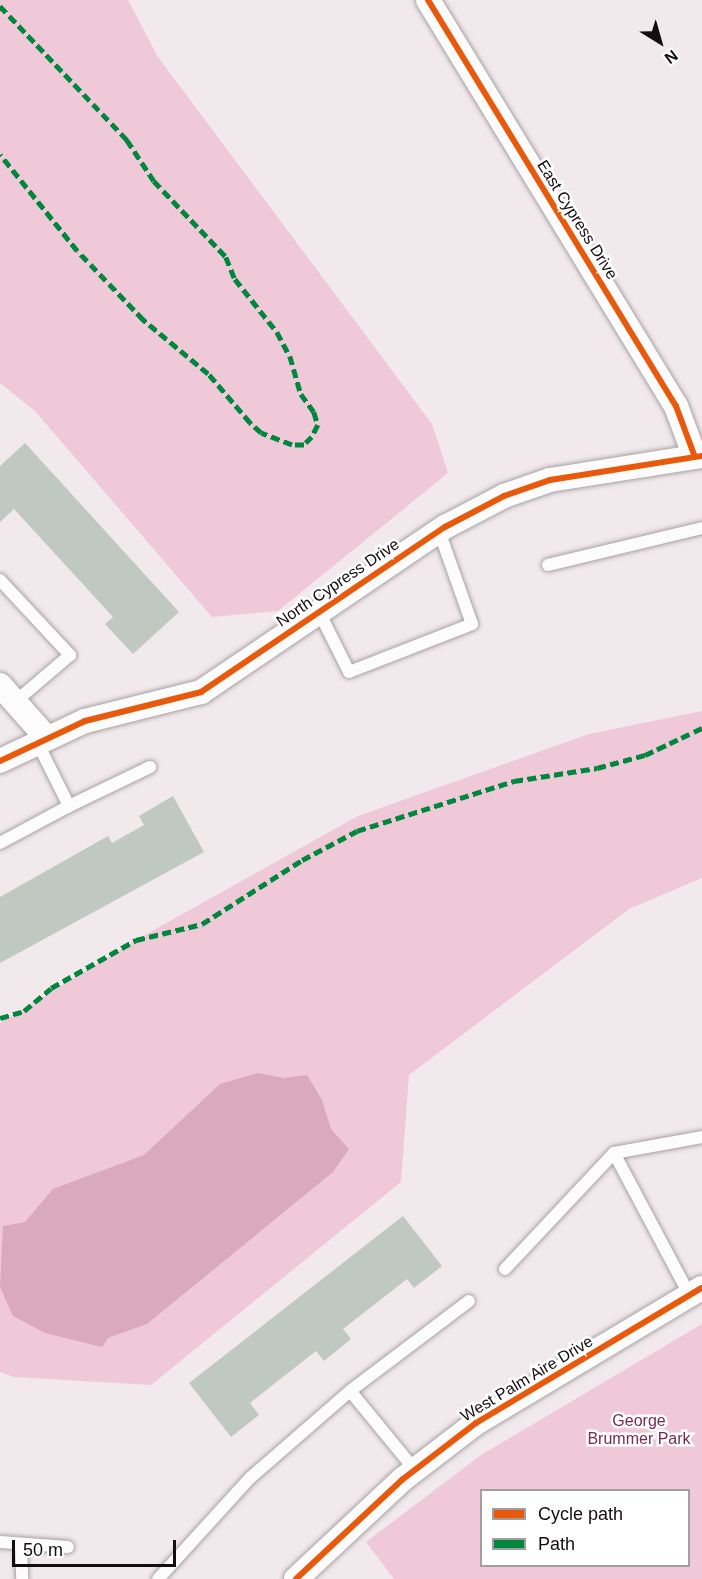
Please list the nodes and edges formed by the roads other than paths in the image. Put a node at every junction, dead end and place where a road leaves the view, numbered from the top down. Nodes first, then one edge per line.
1 (428, 0) edge
2 (698, 457) edge
3 (702, 528) edge
4 (439, 531) junction
5 (548, 565) dead end
6 (0, 580) edge
7 (320, 612) junction
8 (8, 694) edge
9 (41, 740) junction
10 (0, 761) edge
11 (150, 767) dead end
12 (69, 806) junction
13 (0, 843) edge
14 (702, 1137) edge
15 (614, 1153) junction
16 (505, 1269) dead end
17 (696, 1292) edge
18 (469, 1301) dead end
19 (350, 1391) junction
20 (415, 1470) junction
21 (0, 1542) edge
22 (21, 1544) junction
23 (68, 1547) dead end
24 (22, 1579) edge
25 (159, 1579) edge
26 (296, 1579) edge

1 - 2 street, East Cypress Drive
2 - 4 street, North Cypress Drive
3 - 5 lane
4 - 7 street, North Cypress Drive
4 - 7 lane
6 - 8 lane
7 - 9 street, North Cypress Drive
8 - 9 street
9 - 10 street, North Cypress Drive
9 - 12 lane
11 - 12 lane
12 - 13 lane
14 - 15 lane
15 - 16 lane
15 - 17 lane
17 - 20 street, West Palm Aire Drive
18 - 19 lane
19 - 20 lane
19 - 25 lane
20 - 26 street, West Palm Aire Drive
21 - 22 lane
22 - 23 lane
22 - 24 lane

